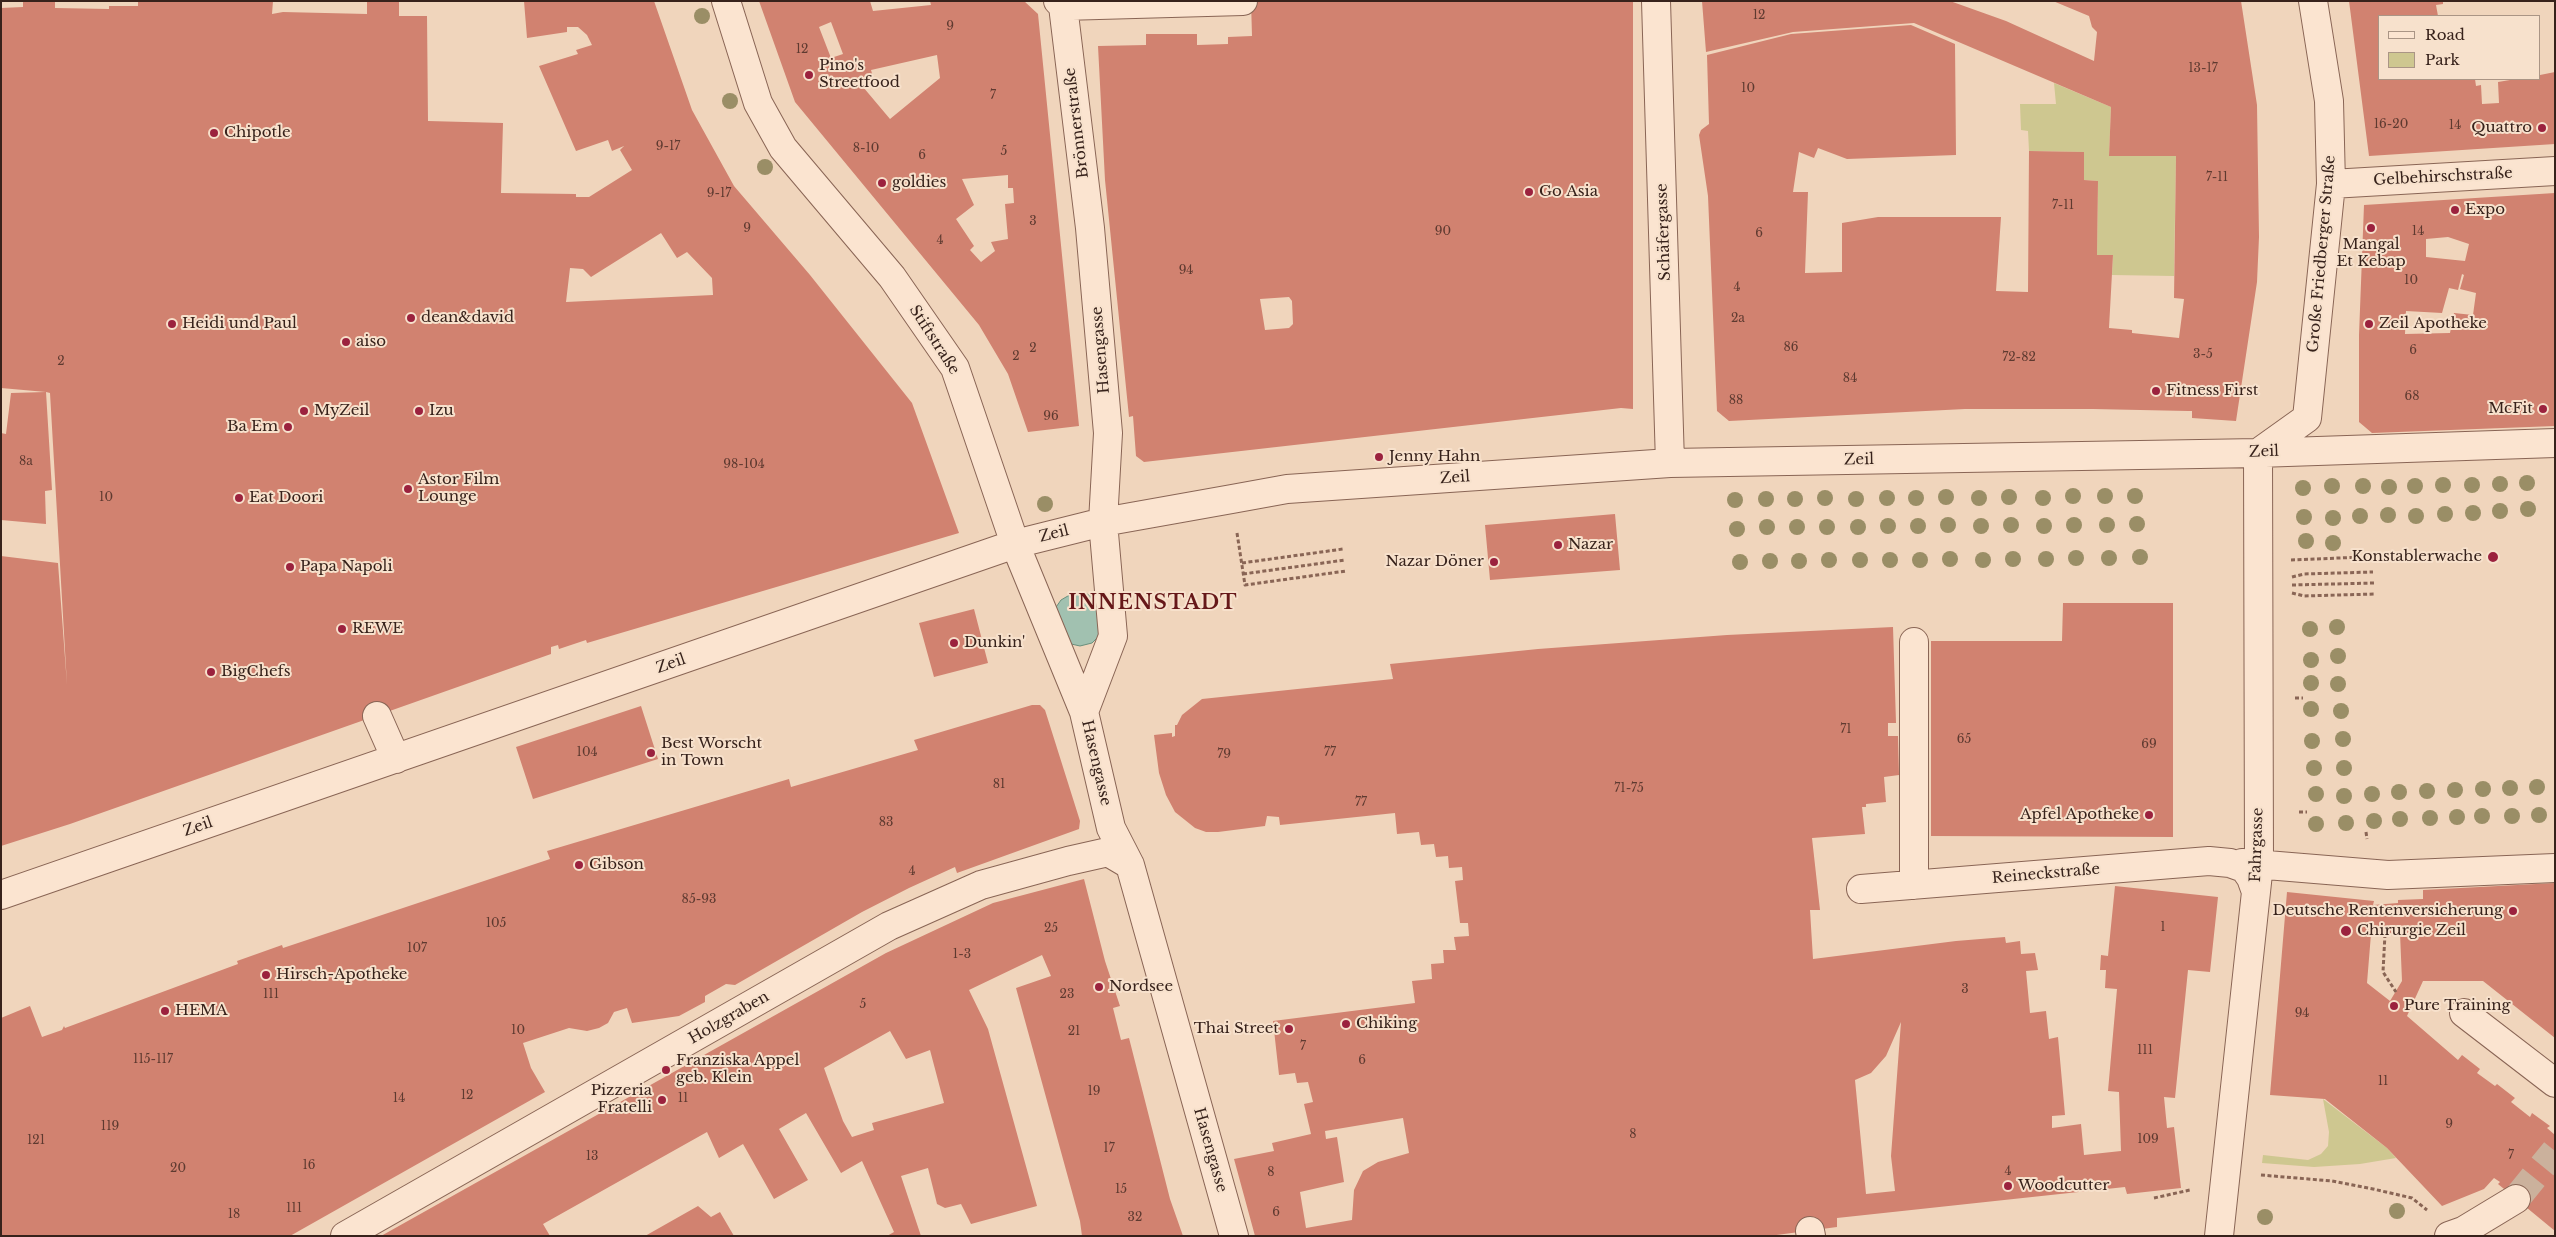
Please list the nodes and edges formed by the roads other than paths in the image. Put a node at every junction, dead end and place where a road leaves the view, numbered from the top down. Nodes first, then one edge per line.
1 (726, 1) edge
2 (1242, 1) edge
3 (1656, 1) edge
4 (2313, 1) edge
5 (1061, 4) edge
6 (2555, 171) edge
7 (2331, 184) junction
8 (1091, 237) joint
9 (2555, 443) edge
10 (2258, 453) junction
11 (1670, 463) junction
12 (1103, 522) junction
13 (1015, 544) junction
14 (1914, 642) dead end
15 (1084, 712) junction
16 (377, 716) dead end
17 (396, 759) junction
18 (2230, 863) junction
19 (1130, 864) junction
20 (2259, 864) junction
21 (2555, 868) edge
22 (1914, 885) junction
23 (1861, 889) dead end
24 (2256, 892) junction
25 (1, 896) edge
26 (2464, 1013) dead end
27 (2555, 1083) edge
28 (2516, 1199) tunnel mouth
29 (345, 1236) edge
30 (1234, 1236) edge
31 (2219, 1236) edge
32 (2449, 1236) edge

1 - 13 street, Stiftstraße
2 - 5 street
3 - 11 street, Schäfergasse
4 - 7 street, Große Friedberger Straße
5 - 8 street, Brönnerstraße
6 - 7 street, Gelbehirschstraße
7 - 10 street, Große Friedberger Straße
8 - 12 street, Hasengasse
9 - 10 street, Zeil
10 - 11 street, Zeil
10 - 20 street, Fahrgasse
11 - 12 street, Zeil
12 - 13 street, Zeil
12 - 15 street, Hasengasse
13 - 15 street, Stiftstraße
13 - 17 street, Zeil
14 - 22 street
15 - 19 street, Hasengasse
16 - 17 street
17 - 25 street, Zeil
18 - 20 street, Reineckstraße
18 - 22 street, Reineckstraße
18 - 24 street, Reineckstraße
19 - 29 street, Holzgraben
19 - 30 street, Hasengasse
20 - 21 street
20 - 24 street, Fahrgasse
22 - 23 street, Reineckstraße
24 - 31 street, Fahrgasse
26 - 27 street
28 - 32 street

